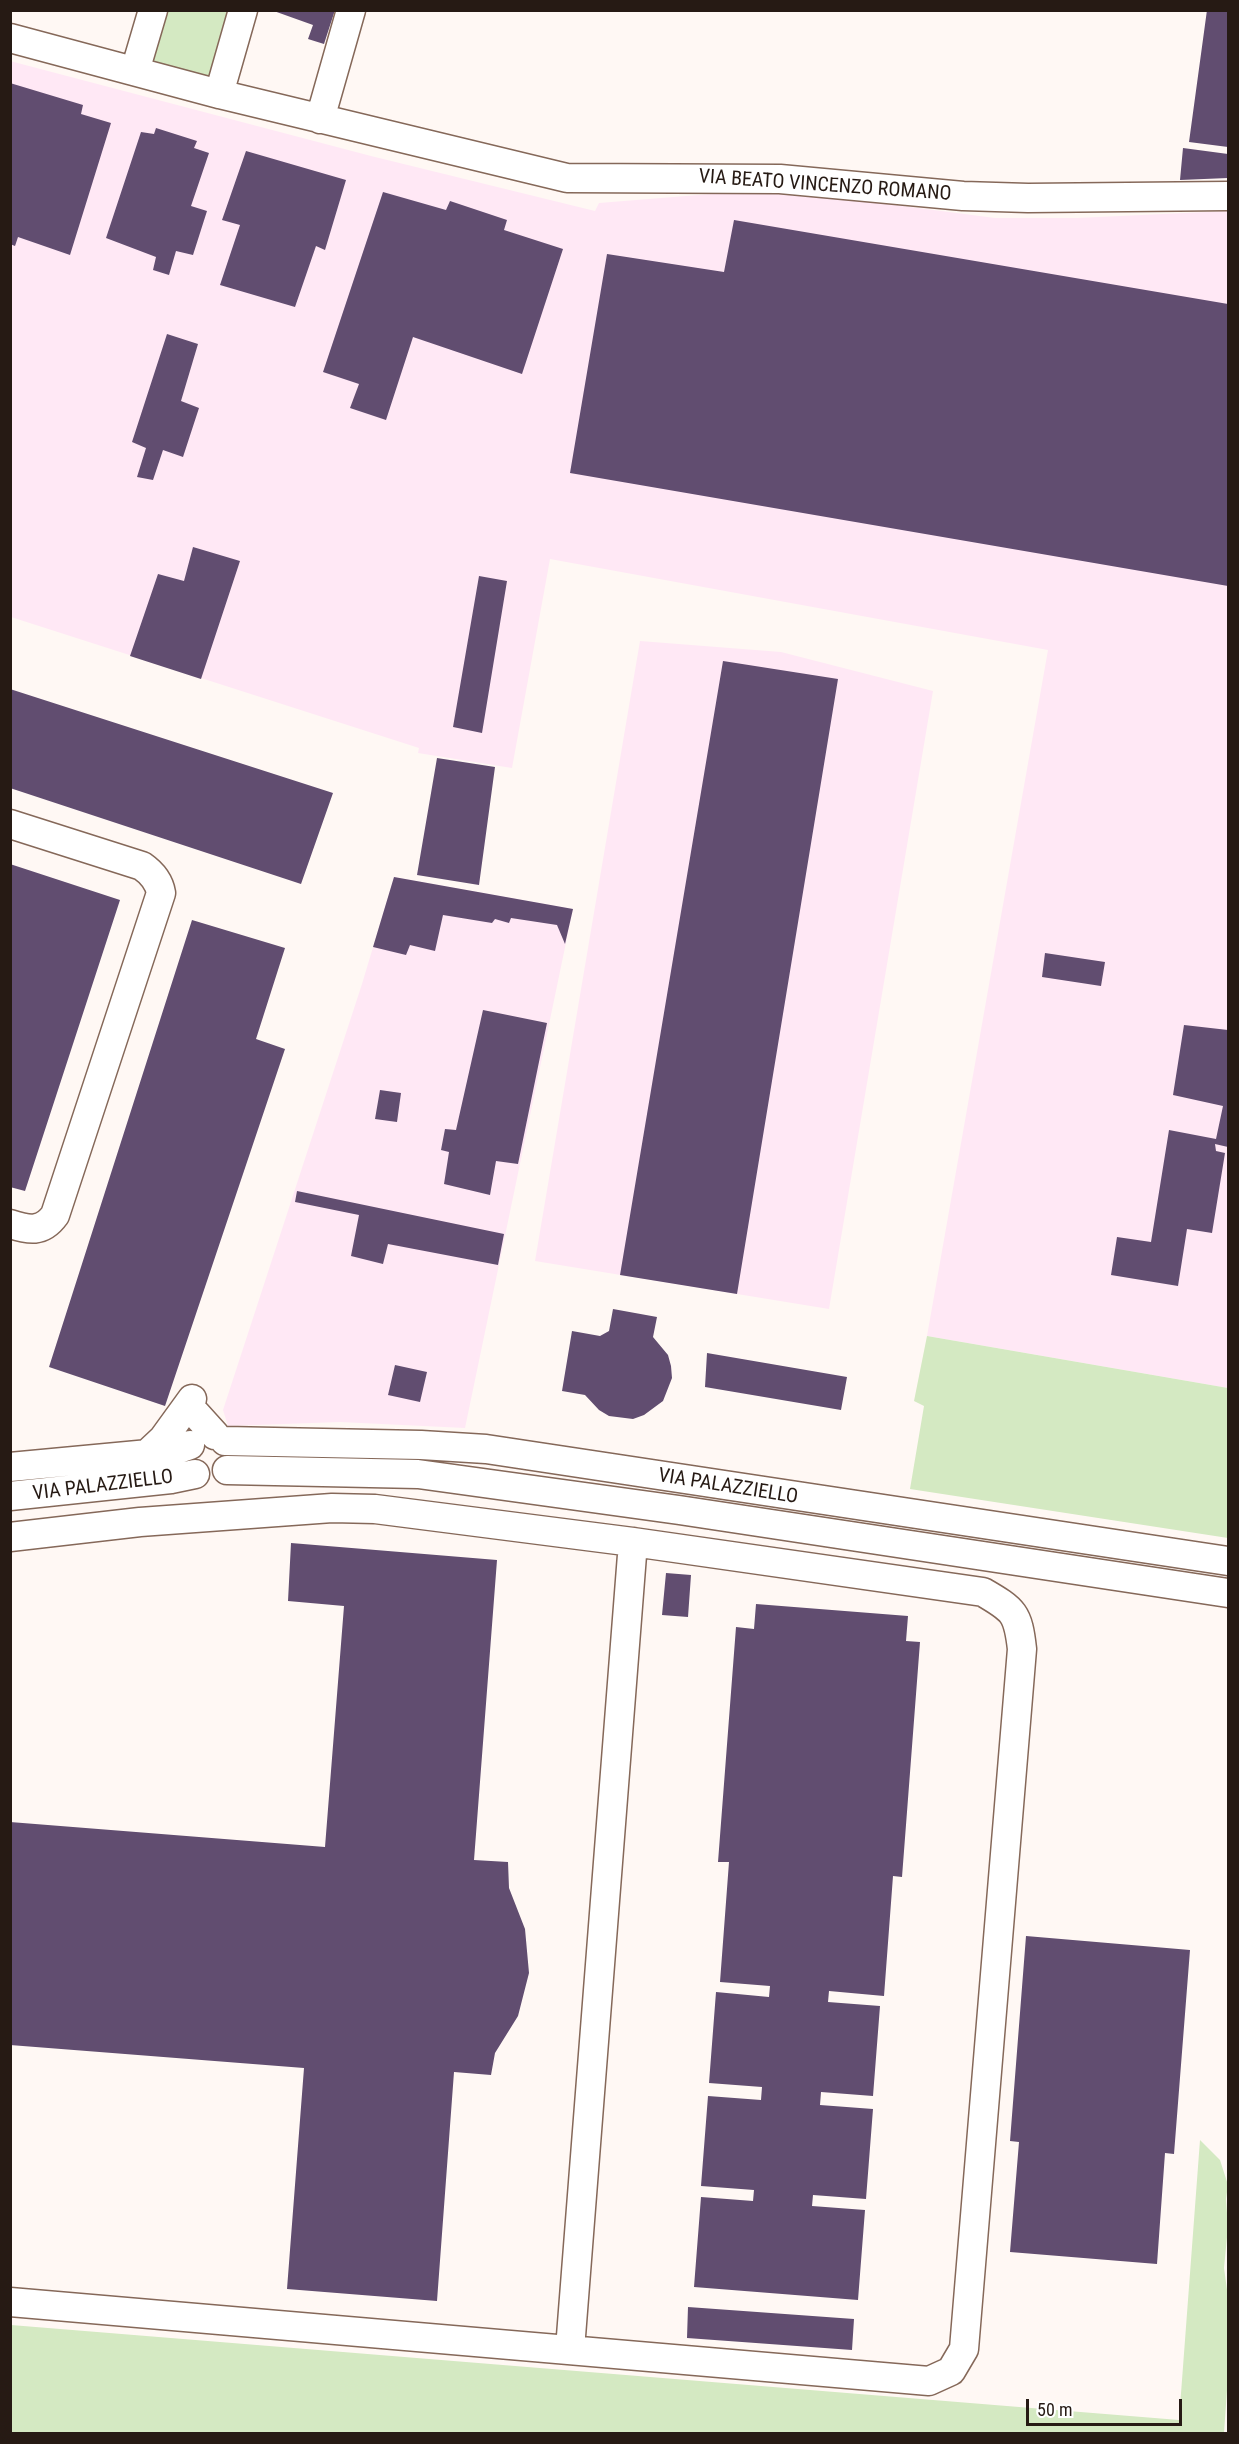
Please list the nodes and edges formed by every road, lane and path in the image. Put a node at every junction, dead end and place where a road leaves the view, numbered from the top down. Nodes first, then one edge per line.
1 (153, 10) edge
2 (243, 10) edge
3 (351, 10) edge
4 (10, 38) edge
5 (135, 71) junction
6 (219, 94) junction
7 (320, 119) junction
8 (1228, 196) edge
9 (10, 824) edge
10 (10, 1224) edge
11 (192, 1399) dead end
12 (207, 1439) junction
13 (147, 1454) junction
14 (10, 1467) edge
15 (226, 1470) junction
16 (195, 1474) junction
17 (10, 1496) edge
18 (10, 1537) edge
19 (633, 1542) junction
20 (1228, 1561) edge
21 (1228, 1593) edge
22 (10, 2302) edge
23 (570, 2349) junction

1 - 5 street
2 - 6 street
3 - 7 street
4 - 5 street, VIA BEATO VINCENZO ROMANO
5 - 6 street, VIA BEATO VINCENZO ROMANO
6 - 7 street, VIA BEATO VINCENZO ROMANO
7 - 8 street, VIA BEATO VINCENZO ROMANO
9 - 10 street
11 - 13 street
12 - 13 street, VIA PALAZZIELLO
12 - 15 street
12 - 16 street
12 - 20 street, VIA PALAZZIELLO
13 - 14 street, VIA PALAZZIELLO
15 - 16 street
15 - 21 street, VIA PALAZZIELLO
16 - 17 street, VIA PALAZZIELLO
18 - 19 street
19 - 23 street
19 - 23 street
22 - 23 street

